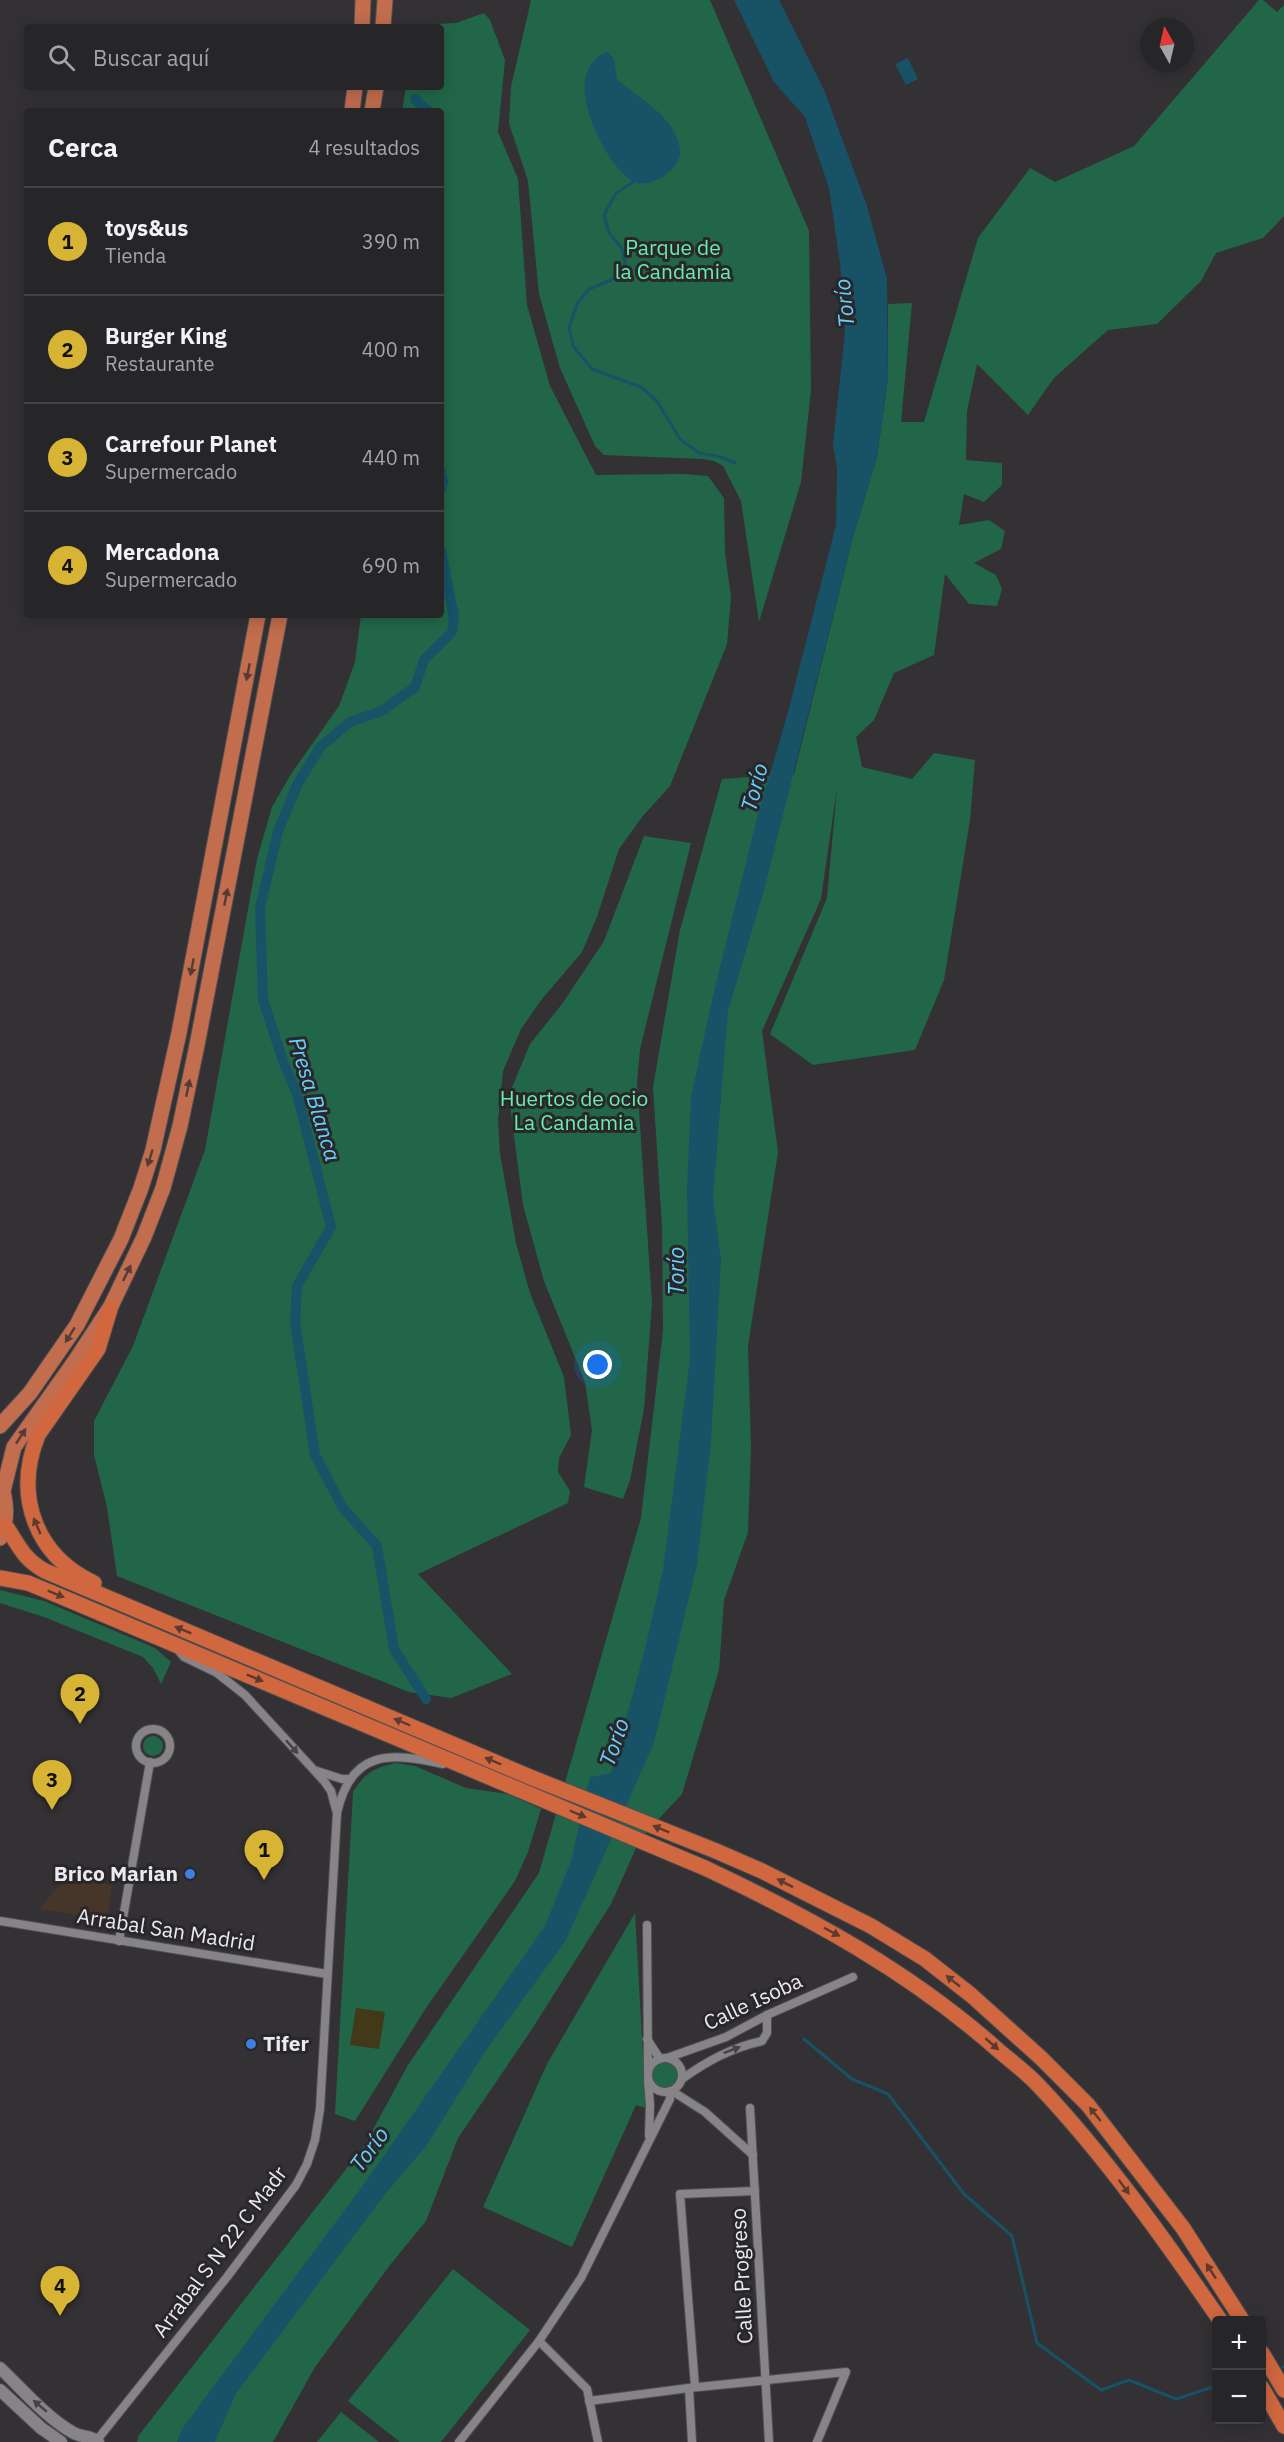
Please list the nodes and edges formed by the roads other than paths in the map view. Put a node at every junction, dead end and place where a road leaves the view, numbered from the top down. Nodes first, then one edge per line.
1 (363, 0) edge
2 (385, 0) edge
3 (362, 24) edge
4 (383, 24) edge
5 (355, 90) edge
6 (376, 90) edge
7 (352, 108) edge
8 (372, 108) edge
9 (257, 618) edge
10 (279, 618) edge
11 (111, 1306) junction
12 (0, 1426) edge
13 (2, 1487) edge
14 (2, 1532) edge
15 (0, 1578) edge
16 (125, 1606) junction
17 (169, 1641) junction
18 (150, 1762) junction
19 (314, 1769) junction
20 (473, 1771) junction
21 (349, 1779) junction
22 (337, 1813) junction
23 (0, 1921) edge
24 (647, 1925) dead end
25 (119, 1941) junction
26 (327, 1974) junction
27 (853, 1977) dead end
28 (767, 2015) junction
29 (646, 2039) junction
30 (663, 2058) junction
31 (648, 2076) junction
32 (682, 2079) junction
33 (671, 2091) junction
34 (750, 2108) dead end
35 (648, 2140) junction
36 (753, 2155) junction
37 (755, 2191) junction
38 (1217, 2316) edge
39 (1239, 2316) edge
40 (538, 2342) junction
41 (1266, 2360) edge
42 (0, 2368) edge
43 (766, 2382) junction
44 (692, 2387) junction
45 (0, 2390) edge
46 (1284, 2390) edge
47 (1266, 2395) edge
48 (590, 2401) junction
49 (1284, 2426) edge
50 (90, 2440) edge
51 (61, 2442) edge
52 (459, 2442) edge
53 (598, 2442) edge
54 (692, 2442) edge
55 (769, 2442) edge
56 (817, 2442) edge

1 - 3 highway
2 - 4 highway
5 - 7 highway
6 - 8 highway
9 -> 12 highway
11 -> 10 highway
13 -> 11 highway
16 -> 11 highway
13 - 14 highway
14 - 16 highway
15 -> 17 highway
39 -> 16 highway
17 -> 19 street, Arrabal S N 22 C Madr
17 -> 20 highway
18 - 18 street
18 - 25 street
19 - 21 street, Arrabal S N 22 C Madr
19 - 22 street, Arrabal S N 22 C Madr
20 - 21 street
20 -> 38 highway
21 - 22 street, Arrabal S N 22 C Madr
22 - 26 street, Arrabal S N 22 C Madr
23 - 25 street, Arrabal San Madrid
24 - 29 street
25 - 26 street, Arrabal San Madrid
26 - 50 street, Arrabal S N 22 C Madr
27 - 28 street, Calle Isoba
28 - 30 street, Calle Isoba
32 -> 28 street
29 - 30 street
29 - 31 street
30 - 31 street
30 - 32 street
31 - 33 street
31 - 35 street
32 - 33 street
33 - 35 street
33 - 36 street
34 - 36 street, Calle Progreso
35 - 40 street
36 - 37 street, Calle Progreso
37 - 43 street, Calle Progreso
37 - 44 street
40 - 48 street
40 - 52 street
41 - 46 highway
50 -> 42 main road
43 - 44 street
43 - 55 street, Calle Progreso
43 - 56 street
44 - 48 street
44 - 54 street
45 - 51 main road
47 - 49 highway
48 - 53 street

